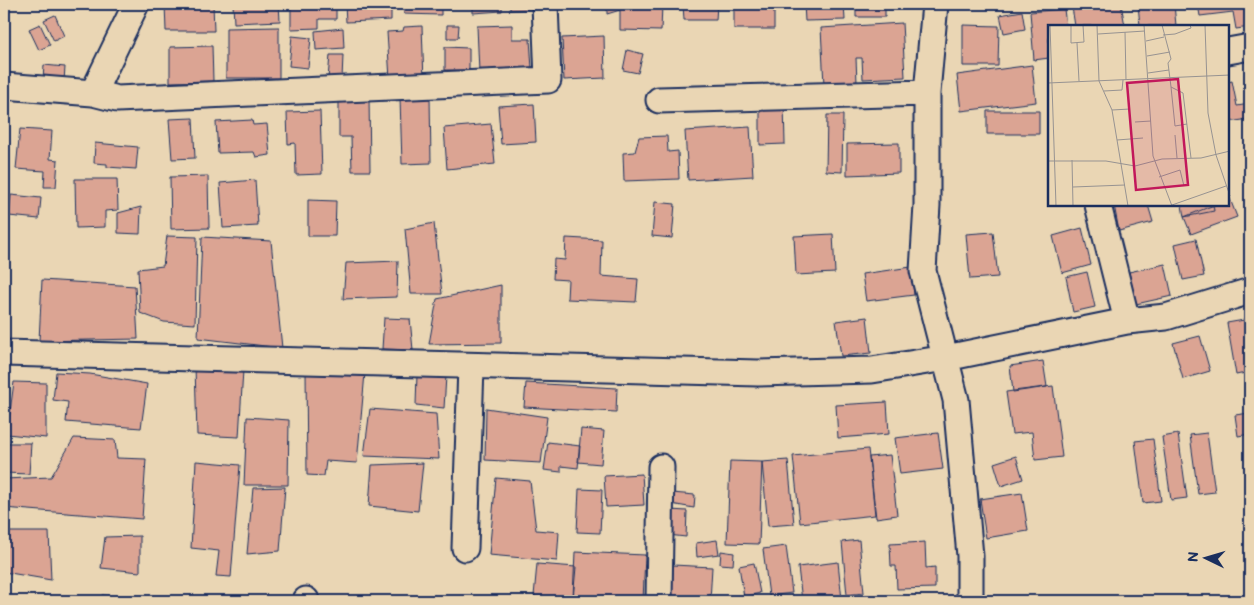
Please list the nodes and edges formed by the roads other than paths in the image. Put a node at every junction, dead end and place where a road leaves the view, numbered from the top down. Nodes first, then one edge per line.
1 (136, 4) edge
2 (545, 4) edge
3 (935, 4) edge
4 (1250, 48) edge
5 (1229, 51) edge
6 (4, 86) edge
7 (93, 93) junction
8 (927, 93) junction
9 (659, 100) dead end
10 (1098, 206) edge
11 (1250, 291) edge
12 (1127, 321) junction
13 (4, 353) edge
14 (946, 358) junction
15 (471, 366) junction
16 (662, 468) dead end
17 (465, 548) dead end
18 (658, 601) edge
19 (970, 601) edge

1 - 7 street
2 - 7 street
3 - 8 street
4 - 5 street
6 - 7 street
8 - 9 street
8 - 14 street
10 - 12 street
11 - 12 street
12 - 14 street
13 - 15 street
14 - 15 street
14 - 19 street
15 - 17 street
16 - 18 street

